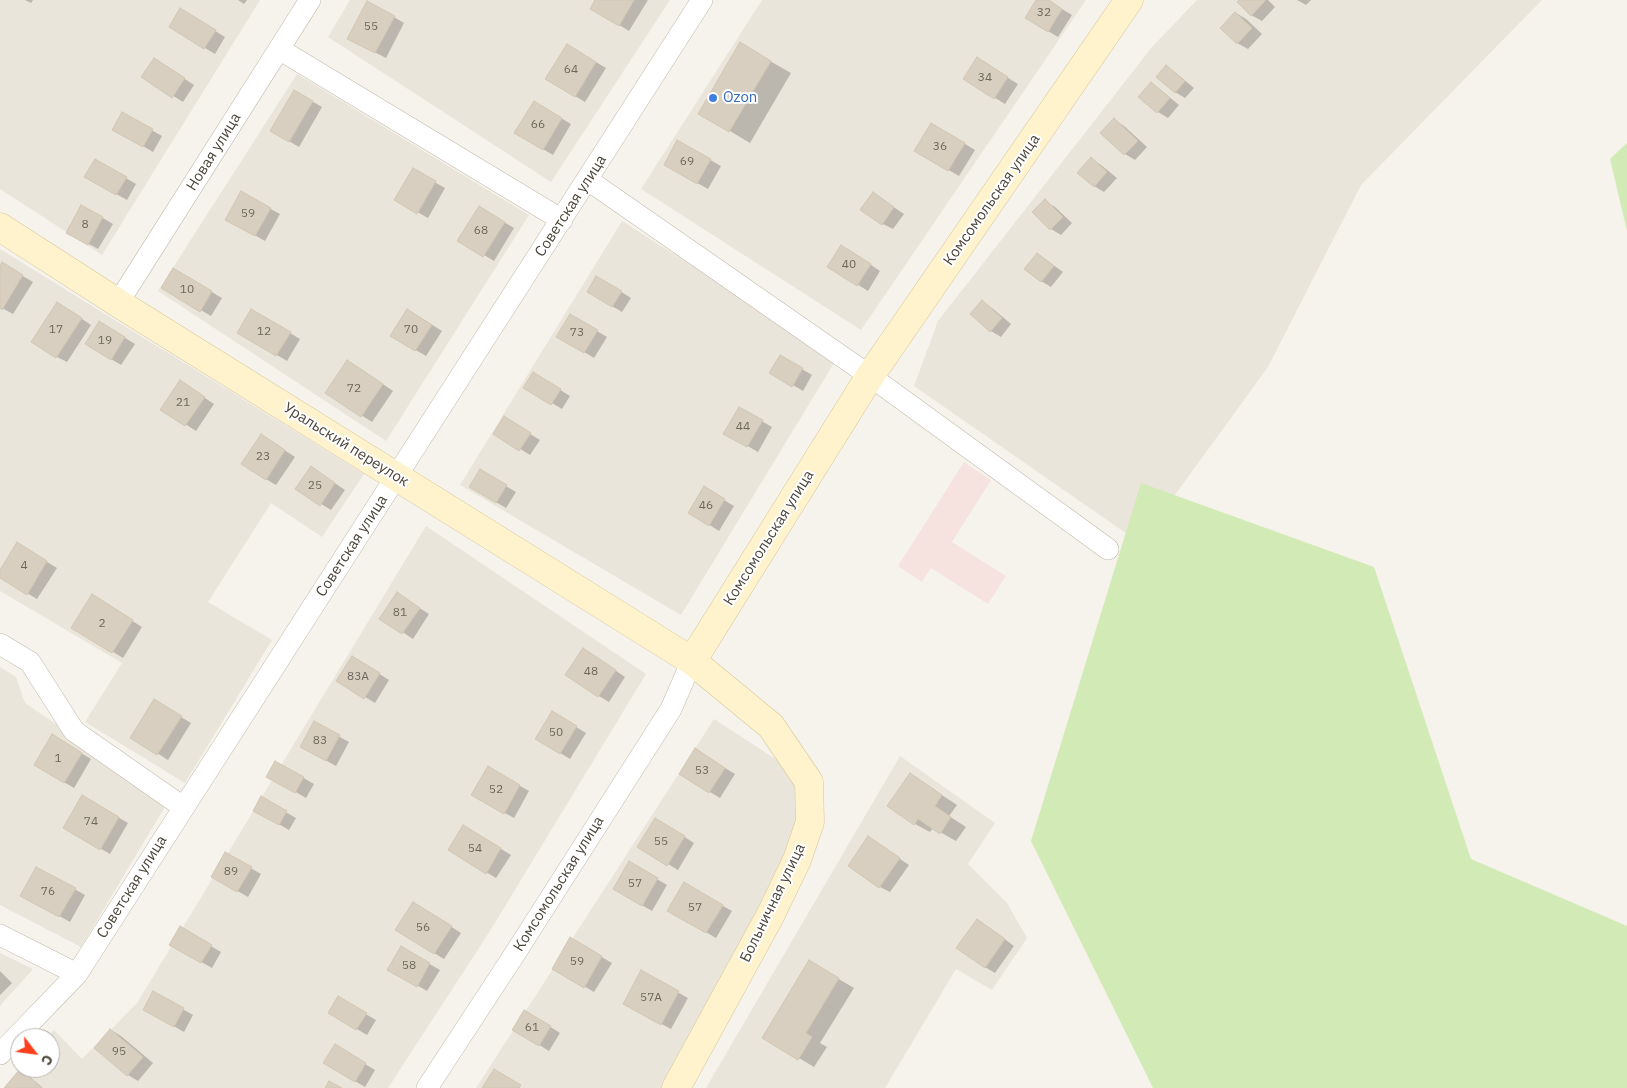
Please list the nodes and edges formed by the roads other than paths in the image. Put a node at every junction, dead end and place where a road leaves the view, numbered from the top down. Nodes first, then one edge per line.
1 (310, 0) edge
2 (702, 0) edge
3 (1129, 0) edge
4 (279, 49) junction
5 (588, 180) junction
6 (562, 220) junction
7 (0, 227) edge
8 (118, 303) junction
9 (870, 376) junction
10 (397, 476) junction
11 (1108, 549) dead end
12 (0, 644) edge
13 (692, 661) junction
14 (183, 807) junction
15 (0, 935) edge
16 (77, 974) junction
17 (0, 1054) edge
18 (427, 1088) edge
19 (676, 1088) edge

1 - 4 street, Новая улица
2 - 5 street, Советская улица
3 - 9 street, Комсомольская улица
4 - 6 street
4 - 8 street, Новая улица
5 - 6 street, Советская улица
5 - 9 street
6 - 10 street, Советская улица
7 - 8 street, Уральский переулок
8 - 10 street, Уральский переулок
9 - 11 street
9 - 13 street, Комсомольская улица
10 - 13 street, Уральский переулок
10 - 14 street, Советская улица
12 - 14 street
13 - 18 street, Комсомольская улица
13 - 19 street, Больничная улица
14 - 16 street, Советская улица
15 - 16 street
16 - 17 street, Советская улица

